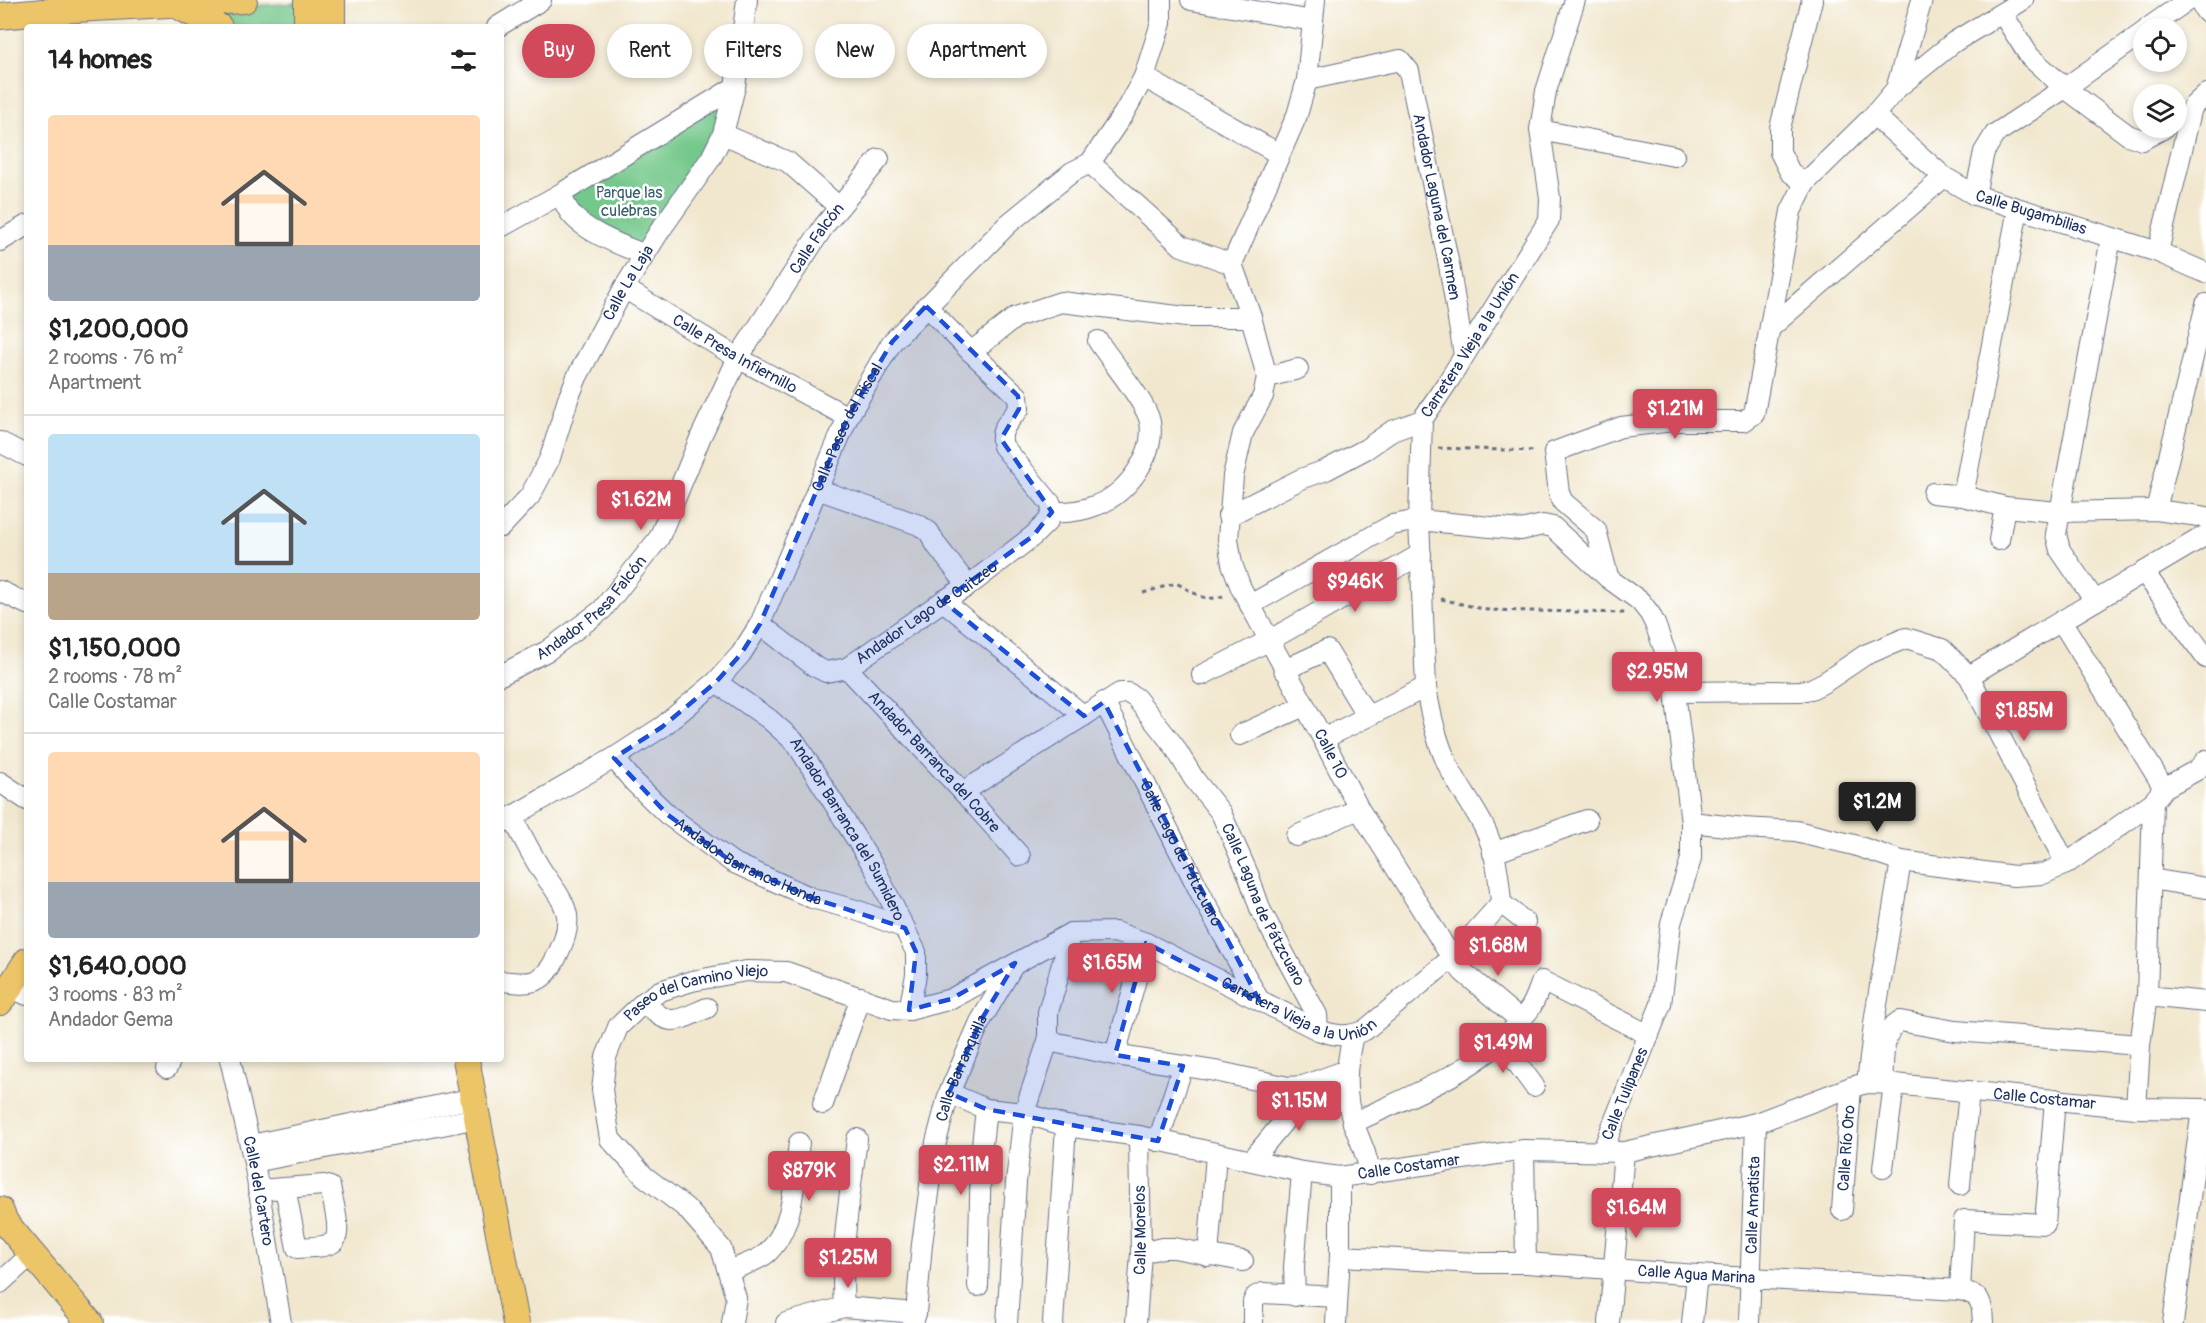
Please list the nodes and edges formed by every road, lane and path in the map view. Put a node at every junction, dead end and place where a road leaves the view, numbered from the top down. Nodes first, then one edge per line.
1 (244, 0) edge
2 (307, 0) edge
3 (332, 0) edge
4 (541, 0) edge
5 (747, 0) edge
6 (1161, 0) edge
7 (1191, 0) edge
8 (1315, 0) edge
9 (1575, 0) edge
10 (1812, 0) edge
11 (1922, 0) edge
12 (2023, 0) edge
13 (2188, 0) edge
14 (2198, 0) edge
15 (174, 4) junction
16 (2206, 12) edge
17 (2002, 13) junction
18 (0, 16) edge
19 (2162, 18) edge
20 (1313, 21) junction
21 (213, 24) edge
22 (307, 24) edge
23 (332, 24) edge
24 (502, 24) edge
25 (2133, 40) edge
26 (1144, 77) junction
27 (1307, 80) junction
28 (735, 87) junction
29 (2065, 87) junction
30 (1896, 89) junction
31 (2192, 107) edge
32 (1874, 115) junction
33 (1540, 130) junction
34 (723, 134) junction
35 (2133, 137) edge
36 (1279, 154) junction
37 (1674, 156) dead end
38 (879, 159) dead end
39 (1090, 162) junction
40 (1944, 177) junction
41 (1805, 183) junction
42 (560, 194) junction
43 (1975, 195) junction
44 (840, 207) junction
45 (2018, 209) junction
46 (504, 225) edge
47 (24, 227) edge
48 (2111, 238) junction
49 (0, 242) edge
50 (2158, 252) junction
51 (645, 255) junction
52 (1232, 264) junction
53 (2206, 273) edge
54 (624, 288) junction
55 (2206, 304) edge
56 (926, 306) junction
57 (1251, 317) junction
58 (1770, 328) junction
59 (1098, 341) dead end
60 (971, 352) junction
61 (1464, 355) junction
62 (738, 358) junction
63 (1298, 369) dead end
64 (1267, 376) junction
65 (848, 417) junction
66 (1422, 420) junction
67 (0, 442) edge
68 (1422, 448) junction
69 (1554, 452) junction
70 (24, 454) edge
71 (817, 489) junction
72 (1933, 493) dead end
73 (1963, 496) junction
74 (2005, 507) junction
75 (2156, 510) junction
76 (1052, 512) junction
77 (2058, 512) junction
78 (1228, 516) junction
79 (2206, 517) edge
80 (1419, 520) junction
81 (504, 524) edge
82 (2206, 535) edge
83 (1999, 540) dead end
84 (1421, 554) junction
85 (2144, 572) junction
86 (1608, 578) junction
87 (968, 586) junction
88 (0, 591) edge
89 (1143, 593) dead end
90 (1245, 597) junction
91 (1421, 598) junction
92 (944, 601) junction
93 (2096, 602) junction
94 (24, 603) edge
95 (1650, 614) junction
96 (2062, 622) junction
97 (760, 624) junction
98 (1270, 640) junction
99 (2206, 658) edge
100 (847, 668) junction
101 (1284, 670) junction
102 (504, 673) edge
103 (1202, 675) dead end
104 (1969, 676) junction
105 (716, 682) junction
106 (1426, 687) junction
107 (1675, 692) junction
108 (1104, 702) junction
109 (1304, 706) junction
110 (1084, 716) junction
111 (1367, 716) junction
112 (1240, 735) dead end
113 (1323, 739) junction
114 (614, 758) junction
115 (2206, 760) edge
116 (0, 782) edge
117 (963, 792) junction
118 (2158, 795) junction
119 (24, 798) edge
120 (1359, 809) junction
121 (1587, 820) dead end
122 (507, 821) edge
123 (1691, 822) junction
124 (1296, 836) dead end
125 (1493, 853) junction
126 (1020, 856) dead end
127 (1901, 861) junction
128 (2066, 864) junction
129 (2151, 879) junction
130 (2206, 888) edge
131 (1501, 903) junction
132 (1525, 922) dead end
133 (905, 928) junction
134 (1071, 933) junction
135 (1146, 943) junction
136 (1452, 958) junction
137 (1014, 963) junction
138 (24, 968) edge
139 (504, 981) edge
140 (12, 995) edge
141 (2147, 996) junction
142 (861, 997) junction
143 (644, 1002) junction
144 (1260, 1002) junction
145 (2206, 1002) edge
146 (708, 1008) dead end
147 (909, 1010) junction
148 (1520, 1020) junction
149 (1318, 1030) junction
150 (1353, 1035) junction
151 (1649, 1035) junction
152 (1048, 1041) junction
153 (1501, 1041) junction
154 (2140, 1045) junction
155 (1115, 1054) junction
156 (232, 1062) edge
157 (467, 1062) edge
158 (1183, 1066) junction
159 (1347, 1070) junction
160 (1317, 1081) junction
161 (1874, 1084) junction
162 (1534, 1086) dead end
163 (1970, 1092) junction
164 (949, 1093) junction
165 (2055, 1099) junction
166 (823, 1104) dead end
167 (476, 1108) junction
168 (2136, 1108) junction
169 (986, 1109) junction
170 (2204, 1109) edge
171 (1024, 1113) junction
172 (1353, 1123) junction
173 (1756, 1123) junction
174 (1066, 1126) junction
175 (1139, 1136) junction
176 (857, 1139) dead end
177 (1158, 1141) junction
178 (799, 1143) dead end
179 (1524, 1150) junction
180 (1602, 1152) junction
181 (1624, 1152) junction
182 (252, 1154) junction
183 (1215, 1154) junction
184 (1252, 1160) junction
185 (1883, 1168) dead end
186 (1302, 1172) junction
187 (1370, 1174) junction
188 (1340, 1178) junction
189 (1960, 1185) dead end
190 (285, 1188) junction
191 (258, 1190) junction
192 (1842, 1210) dead end
193 (2, 1217) edge
194 (297, 1248) junction
195 (32, 1254) junction
196 (269, 1254) junction
197 (1141, 1254) junction
198 (1208, 1256) junction
199 (1340, 1256) junction
200 (1243, 1261) dead end
201 (1526, 1263) junction
202 (1615, 1269) junction
203 (729, 1271) junction
204 (1697, 1275) junction
205 (1751, 1278) junction
206 (0, 1283) edge
207 (978, 1286) dead end
208 (1960, 1290) junction
209 (1295, 1296) junction
210 (1336, 1297) junction
211 (844, 1307) junction
212 (914, 1318) edge
213 (90, 1323) edge
214 (281, 1323) edge
215 (516, 1323) edge
216 (732, 1323) edge
217 (786, 1323) edge
218 (1007, 1323) edge
219 (1053, 1323) edge
220 (1136, 1323) edge
221 (1253, 1323) edge
222 (1336, 1323) edge
223 (1609, 1323) edge
224 (1692, 1323) edge
225 (1749, 1323) edge
226 (1983, 1323) edge
227 (2173, 1323) edge

1 - 15 main road
2 - 22 main road
3 - 23 main road
4 - 24 street
5 - 28 street, Calle La Laja
6 - 26 street, Calle Paseo del Riscal
7 - 20 street
8 - 20 street
9 - 33 street, Carretera Vieja a la Unión
10 - 41 street
11 - 30 street
12 - 17 street
13 - 19 street
14 - 16 street
15 - 18 main road
15 - 21 main road
17 - 29 street
17 - 30 street
20 - 27 street
25 - 29 street
26 - 36 street
26 - 39 street, Calle Paseo del Riscal
27 - 36 street
27 - 61 street, Andador Laguna del Carmen
28 - 34 street, Calle La Laja
28 - 42 street
29 - 35 street
29 - 43 street
30 - 32 street
31 - 50 street
32 - 40 street, Calle Bugambilias
32 - 41 street
33 - 37 street
33 - 61 street, Carretera Vieja a la Unión
34 - 44 street, Calle Falcón
34 - 51 street, Calle La Laja
36 - 52 street
38 - 44 street
39 - 52 street
39 - 56 street, Calle Paseo del Riscal
40 - 43 street, Calle Bugambilias
40 - 58 street
41 - 58 street
42 - 46 street
42 - 51 street
43 - 45 street, Calle Bugambilias
44 - 62 street, Calle Falcón
45 - 48 street, Calle Bugambilias
45 - 73 street
47 - 49 street
48 - 50 street, Calle Bugambilias
48 - 77 street
50 - 53 street, Calle Bugambilias
51 - 54 street, Calle La Laja
52 - 57 street
54 - 62 street, Calle Presa Infiernillo
54 - 81 street, Calle La Laja
55 - 75 street
56 - 60 street
56 - 65 street, Calle Paseo del Riscal
57 - 60 street
57 - 64 street
58 - 69 street
59 - 76 street
60 - 76 street
61 - 66 street, Carretera Vieja a la Unión
62 - 65 street, Calle Presa Infiernillo
62 - 102 street, Andador Presa Falcón
63 - 64 street
64 - 78 street
65 - 71 street, Calle Paseo del Riscal
66 - 68 street, Carretera Vieja a la Unión
66 - 78 street
67 - 70 street
68 - 69 path
68 - 80 street, Carretera Vieja a la Unión
69 - 86 street
71 - 87 street
71 - 97 street, Calle Paseo del Riscal
72 - 73 street
73 - 74 street
74 - 77 street
74 - 83 street
75 - 77 street
75 - 79 street
76 - 87 street, Andador Lago de Cuitzeo
77 - 93 street
78 - 90 street, Calle 10
80 - 84 street, Carretera Vieja a la Unión
80 - 86 street
80 - 90 street
82 - 85 street
84 - 91 street, Carretera Vieja a la Unión
84 - 98 street
85 - 93 street
85 - 99 street
86 - 95 street
87 - 92 street, Andador Lago de Cuitzeo
88 - 94 street
89 - 90 path
90 - 98 street, Calle 10
91 - 95 path
91 - 106 street, Carretera Vieja a la Unión
92 - 100 street, Andador Lago de Cuitzeo
92 - 110 street
93 - 96 street
95 - 107 street, Calle Tulipanes
96 - 104 street
96 - 118 street
97 - 100 street, Andador Lago de Cuitzeo
97 - 105 street, Calle Paseo del Riscal
98 - 101 street, Calle 10
98 - 103 street
100 - 117 street, Andador Barranca del Cobre
101 - 109 street, Calle 10
101 - 111 street
104 - 107 street
104 - 128 street
105 - 114 street, Calle Paseo del Riscal
105 - 133 street, Andador Barranca del Sumidero
106 - 111 street
106 - 125 street, Carretera Vieja a la Unión
107 - 123 street, Calle Tulipanes
108 - 110 street
108 - 144 street, Calle Lago de Pátzcuaro
108 - 149 street, Calle Laguna de Pátzcuaro
109 - 112 street
109 - 113 street, Calle 10
110 - 117 street
111 - 113 street
113 - 120 street, Calle 10
114 - 122 street, Calle Paseo del Riscal
114 - 133 street, Andador Barranca Honda
115 - 118 street
116 - 119 street
117 - 126 street, Andador Barranca del Cobre
118 - 128 street
118 - 129 street
120 - 124 street
120 - 136 street, Calle 10
121 - 125 street
122 - 139 street
123 - 127 street
123 - 151 street, Calle Tulipanes
125 - 131 street, Carretera Vieja a la Unión
127 - 128 street
127 - 161 street
129 - 130 street
129 - 141 street
131 - 132 street
131 - 136 street, Carretera Vieja a la Unión
133 - 147 street, Andador Barranca del Sumidero
134 - 135 street, Carretera Vieja a la Unión
134 - 137 street, Carretera Vieja a la Unión
134 - 152 street
135 - 144 street, Carretera Vieja a la Unión
135 - 155 street
136 - 148 street, Calle 10
136 - 150 street, Carretera Vieja a la Unión
137 - 147 street, Carretera Vieja a la Unión
137 - 164 street, Calle Barranquilla
138 - 140 main road
141 - 145 street
141 - 154 street
142 - 143 street, Paseo del Camino Viejo
142 - 147 street, Paseo del Camino Viejo
142 - 166 street
143 - 146 street
143 - 203 street, Paseo del Camino Viejo
144 - 149 street, Carretera Vieja a la Unión
148 - 151 street
148 - 153 street
149 - 150 street, Carretera Vieja a la Unión
150 - 159 street
151 - 180 street, Calle Tulipanes
152 - 155 street
152 - 171 street
153 - 162 street
153 - 172 street
154 - 161 street
154 - 168 street
155 - 158 street
156 - 182 street, Calle del Cartero
157 - 167 main road
158 - 160 street
158 - 177 street
159 - 160 street
159 - 172 street
160 - 184 street
161 - 163 street, Calle Costamar
161 - 173 street, Calle Costamar
161 - 185 street
161 - 192 street, Calle Río Oro
163 - 165 street, Calle Costamar
163 - 189 street
164 - 169 street, Calle Costamar
164 - 212 street, Calle Barranquilla
165 - 168 street, Calle Costamar
165 - 208 street
167 - 182 street
167 - 215 main road
168 - 170 street, Calle Costamar
169 - 171 street, Calle Costamar
169 - 207 street
170 - 227 street
171 - 174 street, Calle Costamar
171 - 218 street
172 - 187 street
173 - 181 street, Calle Costamar
173 - 205 street, Calle Amatista
174 - 175 street, Calle Costamar
174 - 219 street
175 - 177 street, Calle Costamar
175 - 197 street, Calle Morelos
176 - 211 street
177 - 183 street, Calle Costamar
178 - 203 street
179 - 180 street, Calle Costamar
179 - 187 street, Calle Costamar
179 - 201 street
180 - 181 street, Calle Costamar
181 - 202 street
182 - 191 street, Calle del Cartero
183 - 184 street, Calle Costamar
183 - 198 street
184 - 186 street, Calle Costamar
186 - 188 street, Calle Costamar
186 - 209 street
187 - 188 street, Calle Costamar
188 - 199 street
190 - 191 street
190 - 194 street
190 - 194 street
191 - 196 street, Calle del Cartero
193 - 195 main road
194 - 196 street
195 - 206 street
195 - 213 main road
196 - 214 street, Calle del Cartero
197 - 198 street
197 - 220 street, Calle Morelos
198 - 200 street
199 - 201 street, Calle Agua Marina
199 - 210 street
201 - 202 street, Calle Agua Marina
202 - 204 street, Calle Agua Marina
202 - 223 street
203 - 216 street, Paseo del Camino Viejo
204 - 205 street, Calle Agua Marina
204 - 224 street
205 - 208 street, Calle Agua Marina
205 - 225 street, Calle Amatista
208 - 226 street
209 - 210 street
209 - 221 street
210 - 222 street
211 - 212 street
211 - 217 street

